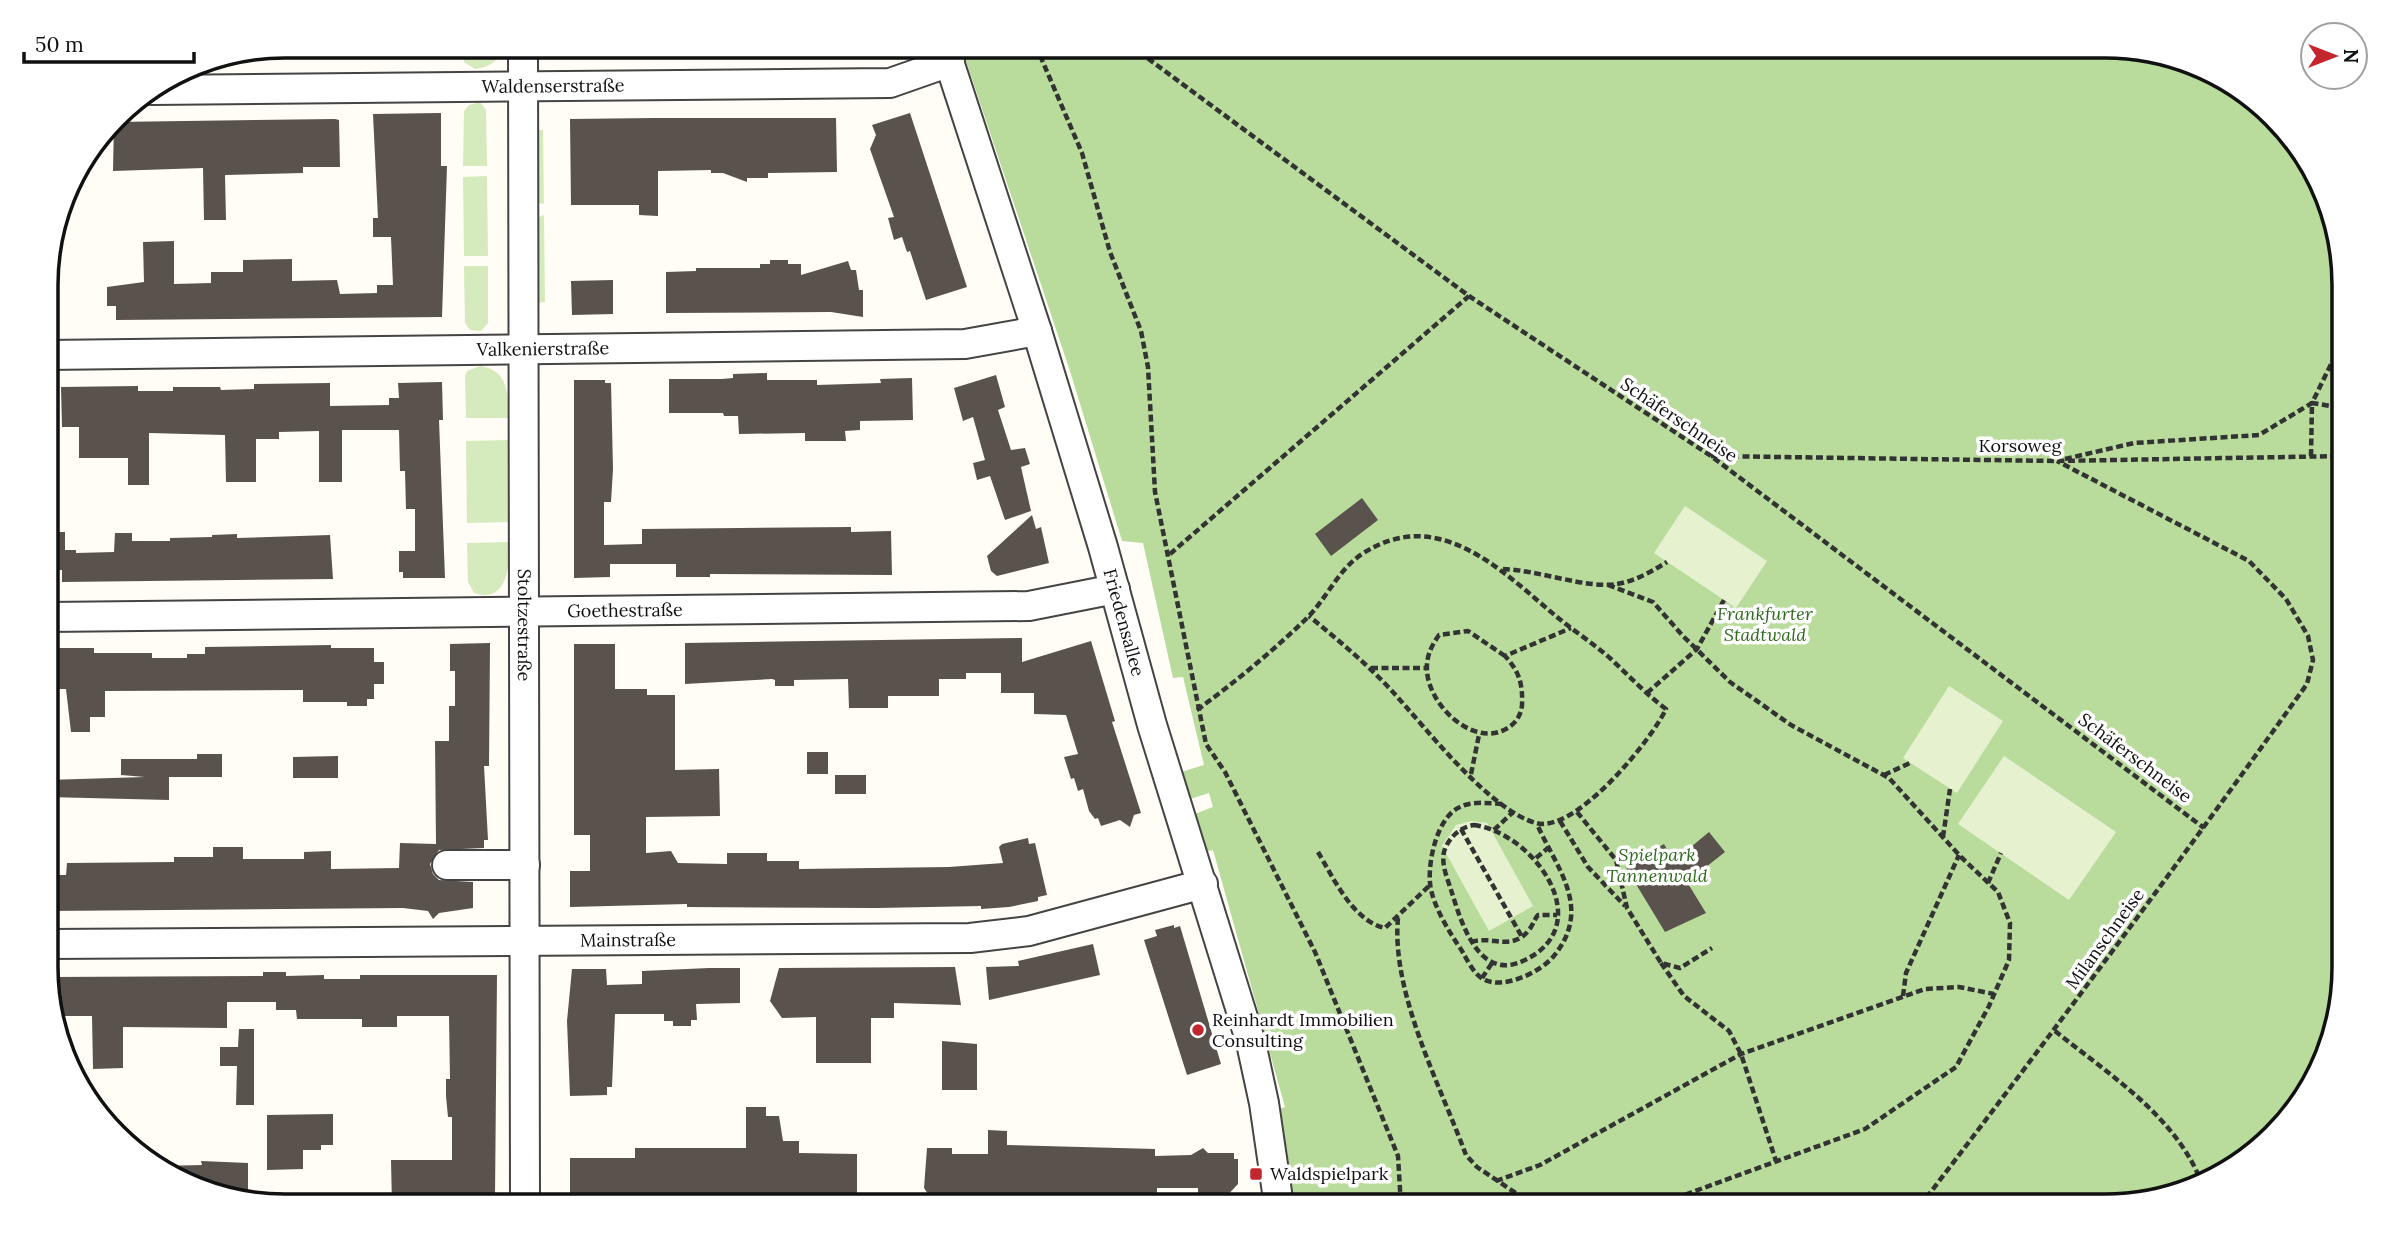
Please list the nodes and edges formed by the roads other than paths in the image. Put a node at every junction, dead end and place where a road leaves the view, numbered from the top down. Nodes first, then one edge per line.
1 (523, 58) edge
2 (939, 58) edge
3 (948, 58) edge
4 (523, 87) junction
5 (168, 90) edge
6 (1037, 331) junction
7 (58, 348) edge
8 (524, 350) junction
9 (1115, 589) junction
10 (526, 612) junction
11 (58, 617) edge
12 (447, 865) dead end
13 (525, 865) junction
14 (1203, 884) junction
15 (525, 941) junction
16 (58, 944) edge
17 (525, 1194) edge
18 (1277, 1194) edge

1 - 4 street, Stoltzestraße
2 - 4 street, Waldenserstraße
3 - 6 street, Friedensallee
4 - 5 street, Waldenserstraße
4 - 8 street, Stoltzestraße
6 - 8 street, Valkenierstraße
6 - 9 street, Friedensallee
7 - 8 street, Valkenierstraße
8 - 10 street, Stoltzestraße
9 - 10 street, Goethestraße
9 - 14 street, Friedensallee
10 - 11 street, Goethestraße
10 - 13 street, Stoltzestraße
12 - 13 street
13 - 15 street, Stoltzestraße
14 - 15 street, Mainstraße
14 - 18 street, Friedensallee
15 - 16 street, Mainstraße
15 - 17 street, Stoltzestraße

